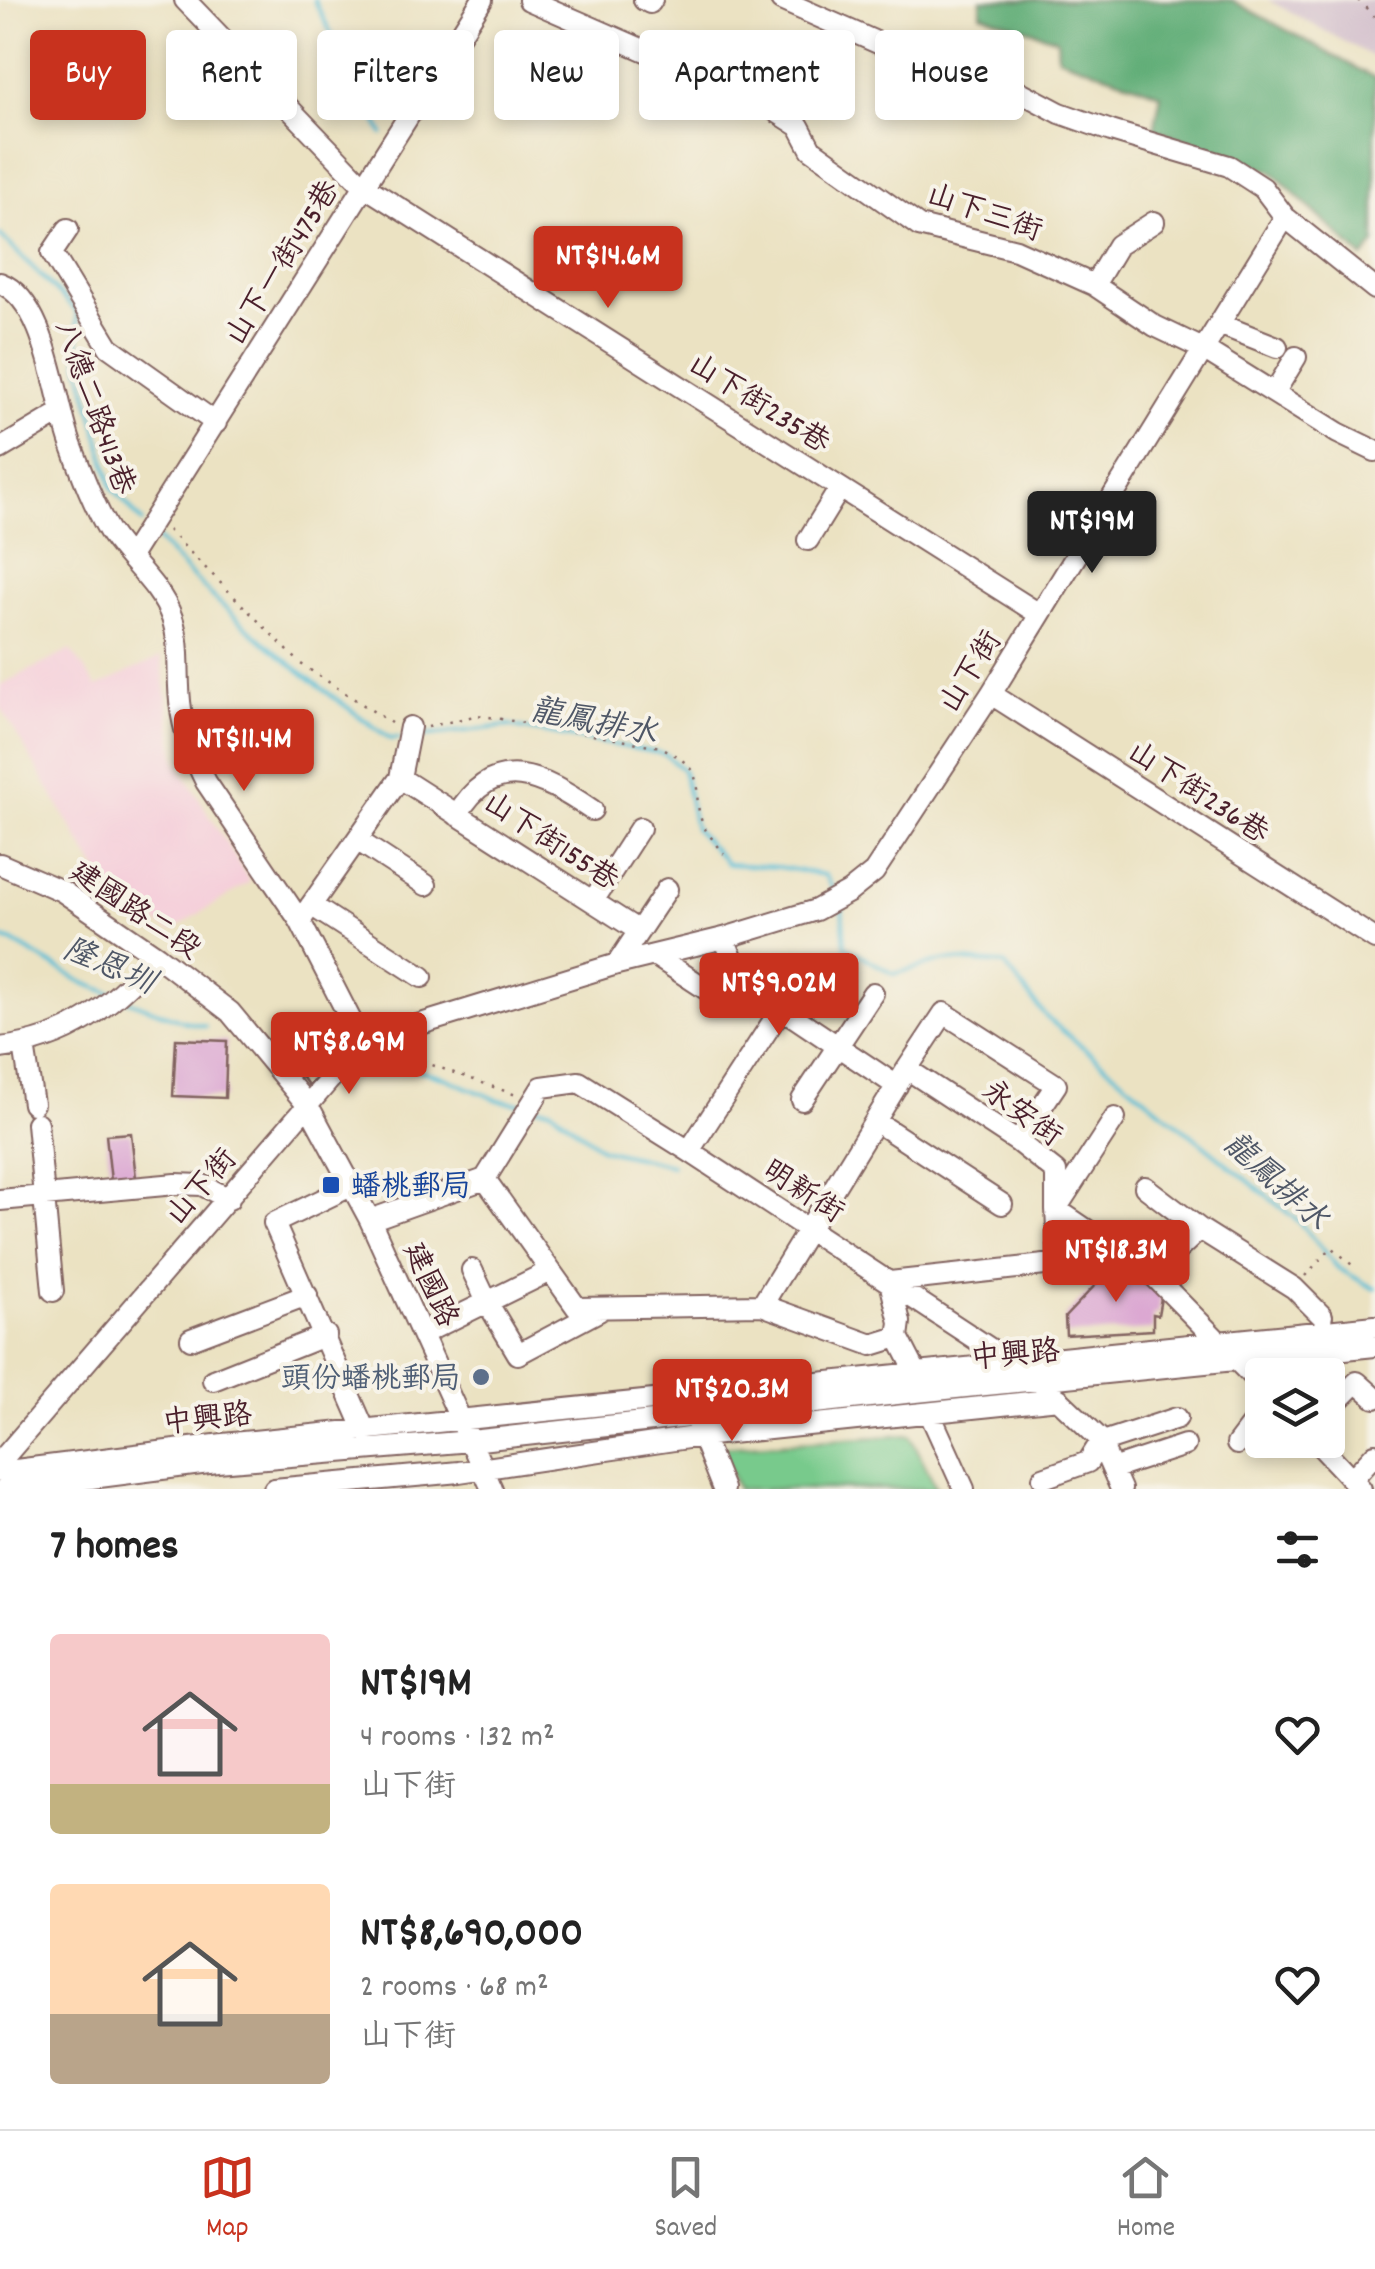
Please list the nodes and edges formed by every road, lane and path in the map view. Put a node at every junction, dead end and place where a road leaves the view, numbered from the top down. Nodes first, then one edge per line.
1 (184, 0) edge
2 (482, 0) edge
3 (529, 0) edge
4 (644, 0) edge
5 (652, 0) edge
6 (1358, 0) edge
7 (793, 2) edge
8 (1375, 17) edge
9 (364, 186) junction
10 (1286, 217) junction
11 (1154, 222) dead end
12 (68, 229) dead end
13 (0, 283) edge
14 (1094, 285) junction
15 (1375, 290) edge
16 (1219, 324) junction
17 (1205, 350) junction
18 (1274, 393) junction
19 (62, 412) junction
20 (216, 423) junction
21 (0, 449) edge
22 (1375, 451) edge
23 (840, 488) junction
24 (154, 521) junction
25 (808, 540) dead end
26 (134, 550) junction
27 (1038, 614) junction
28 (991, 694) junction
29 (408, 737) junction
30 (400, 778) junction
31 (592, 810) dead end
32 (456, 814) junction
33 (640, 828) dead end
34 (357, 840) junction
35 (724, 854) dead end
36 (0, 864) edge
37 (426, 885) dead end
38 (668, 889) dead end
39 (593, 901) junction
40 (306, 913) junction
41 (638, 931) junction
42 (724, 938) junction
43 (1375, 939) edge
44 (654, 955) junction
45 (158, 956) junction
46 (618, 964) junction
47 (422, 977) dead end
48 (809, 978) dead end
49 (709, 991) dead end
50 (874, 992) dead end
51 (782, 1009) junction
52 (24, 1045) junction
53 (837, 1046) junction
54 (0, 1048) edge
55 (357, 1049) junction
56 (392, 1050) dead end
57 (902, 1078) junction
58 (534, 1100) junction
59 (802, 1100) dead end
60 (310, 1107) junction
61 (1115, 1118) dead end
62 (875, 1121) junction
63 (1018, 1142) junction
64 (690, 1150) junction
65 (484, 1179) junction
66 (350, 1186) junction
67 (1145, 1187) dead end
68 (43, 1195) junction
69 (229, 1199) junction
70 (0, 1200) edge
71 (1002, 1204) dead end
72 (1056, 1209) junction
73 (370, 1220) junction
74 (808, 1228) junction
75 (1200, 1228) junction
76 (1090, 1260) dead end
77 (1058, 1264) junction
78 (1353, 1266) dead end
79 (472, 1270) dead end
80 (550, 1271) junction
81 (1152, 1274) junction
82 (890, 1282) junction
83 (1294, 1288) junction
84 (53, 1291) dead end
85 (307, 1294) junction
86 (487, 1302) junction
87 (762, 1305) junction
88 (604, 1308) junction
89 (1322, 1316) dead end
90 (1375, 1326) edge
91 (422, 1334) junction
92 (326, 1335) junction
93 (898, 1338) junction
94 (190, 1339) dead end
95 (1217, 1342) junction
96 (1375, 1346) edge
97 (1238, 1360) junction
98 (1245, 1368) edge
99 (1025, 1372) junction
100 (918, 1374) junction
101 (212, 1380) dead end
102 (1345, 1394) edge
103 (1375, 1398) edge
104 (1058, 1400) junction
105 (930, 1414) junction
106 (1176, 1418) dead end
107 (698, 1426) junction
108 (365, 1431) junction
109 (467, 1432) junction
110 (1245, 1433) edge
111 (1100, 1443) junction
112 (1237, 1444) dead end
113 (1185, 1445) dead end
114 (1375, 1454) edge
115 (1332, 1458) edge
116 (0, 1462) edge
117 (483, 1468) junction
118 (1112, 1469) junction
119 (0, 1472) edge
120 (1042, 1478) dead end
121 (1356, 1484) edge
122 (5, 1489) edge
123 (274, 1489) edge
124 (492, 1489) edge
125 (724, 1489) edge
126 (964, 1489) edge
127 (1122, 1489) edge

1 - 9 street, 山下街235巷
2 - 9 street, 山下一街475巷
3 - 14 street, 山下三街
4 - 5 street
6 - 8 path
7 - 10 street
9 - 20 street, 山下一街475巷
9 - 23 street, 山下街235巷
10 - 15 street
10 - 16 street, 山下街
11 - 14 street
12 - 20 street
13 - 19 street, 八德二路413巷
14 - 17 street, 山下三街
16 - 17 street, 山下街
16 - 18 street
17 - 18 street, 山下三街
17 - 27 street, 山下街
18 - 22 street, 山下三街
19 - 21 street
19 - 26 street, 八德二路413巷
20 - 24 street, 山下一街475巷
23 - 25 street
23 - 27 street, 山下街235巷
24 - 26 street, 山下一街475巷
24 - 29 path
26 - 40 street, 八德二路413巷
27 - 28 street, 山下街
28 - 42 street, 山下街
28 - 43 street, 山下街236巷
29 - 30 street
29 - 35 path
30 - 32 street, 山下街155巷
30 - 34 street
31 - 32 street
32 - 39 street, 山下街155巷
33 - 39 street
34 - 37 street
34 - 40 street
36 - 45 street, 建國路二段
38 - 41 street
39 - 41 street, 山下街155巷
40 - 47 street
40 - 55 street, 八德二路413巷
41 - 46 street
42 - 44 street
42 - 51 street, 永安街
44 - 46 street
44 - 49 street
45 - 52 street
45 - 60 street, 建國路二段
46 - 55 street
48 - 51 street
50 - 53 street
51 - 53 street, 永安街
51 - 64 street
52 - 54 street
52 - 68 street
53 - 57 street, 永安街
53 - 59 street
55 - 60 street, 山下街
56 - 58 path
57 - 62 street
57 - 63 street, 永安街
57 - 63 street
58 - 64 street, 明新街
58 - 65 street
60 - 66 street, 建國路
60 - 69 street, 山下街
61 - 72 street
62 - 71 street
62 - 74 street
63 - 72 street, 永安街
64 - 74 street, 明新街
65 - 73 street
65 - 80 street
66 - 73 street, 建國路
66 - 85 street
67 - 75 street
68 - 69 street
68 - 70 street
68 - 84 street
69 - 116 street, 山下街
72 - 77 street
72 - 81 street
73 - 91 street, 建國路
74 - 82 street, 明新街
74 - 87 street
75 - 81 street
75 - 83 street
76 - 77 street
77 - 82 street
78 - 83 path
79 - 86 street
80 - 86 street
80 - 88 street
81 - 95 street
82 - 93 street
82 - 99 street, 明新街
83 - 89 street
85 - 92 street
85 - 94 street
86 - 88 street
86 - 91 street
87 - 88 street
87 - 93 street
90 - 95 street, 中興路
91 - 109 street, 建國路
92 - 101 street
92 - 108 street
93 - 100 street
95 - 97 street
95 - 99 street, 中興路
96 - 97 street, 中興路
97 - 98 street
97 - 99 street, 中興路
99 - 100 street, 中興路
99 - 104 street, 明新街
99 - 107 street, 中興路
100 - 109 street, 中興路
102 - 103 street
104 - 105 street
104 - 111 street, 明新街
105 - 107 street
105 - 126 street
106 - 111 street
107 - 109 street, 中興路
107 - 117 street
107 - 125 street
108 - 109 street, 中興路
108 - 119 street, 中興路
109 - 117 street, 建國路
109 - 122 street, 中興路
110 - 112 street
111 - 118 street, 明新街
111 - 120 street
113 - 118 street
114 - 121 street
115 - 121 street
117 - 123 street
117 - 124 street, 建國路
118 - 127 street, 明新街

